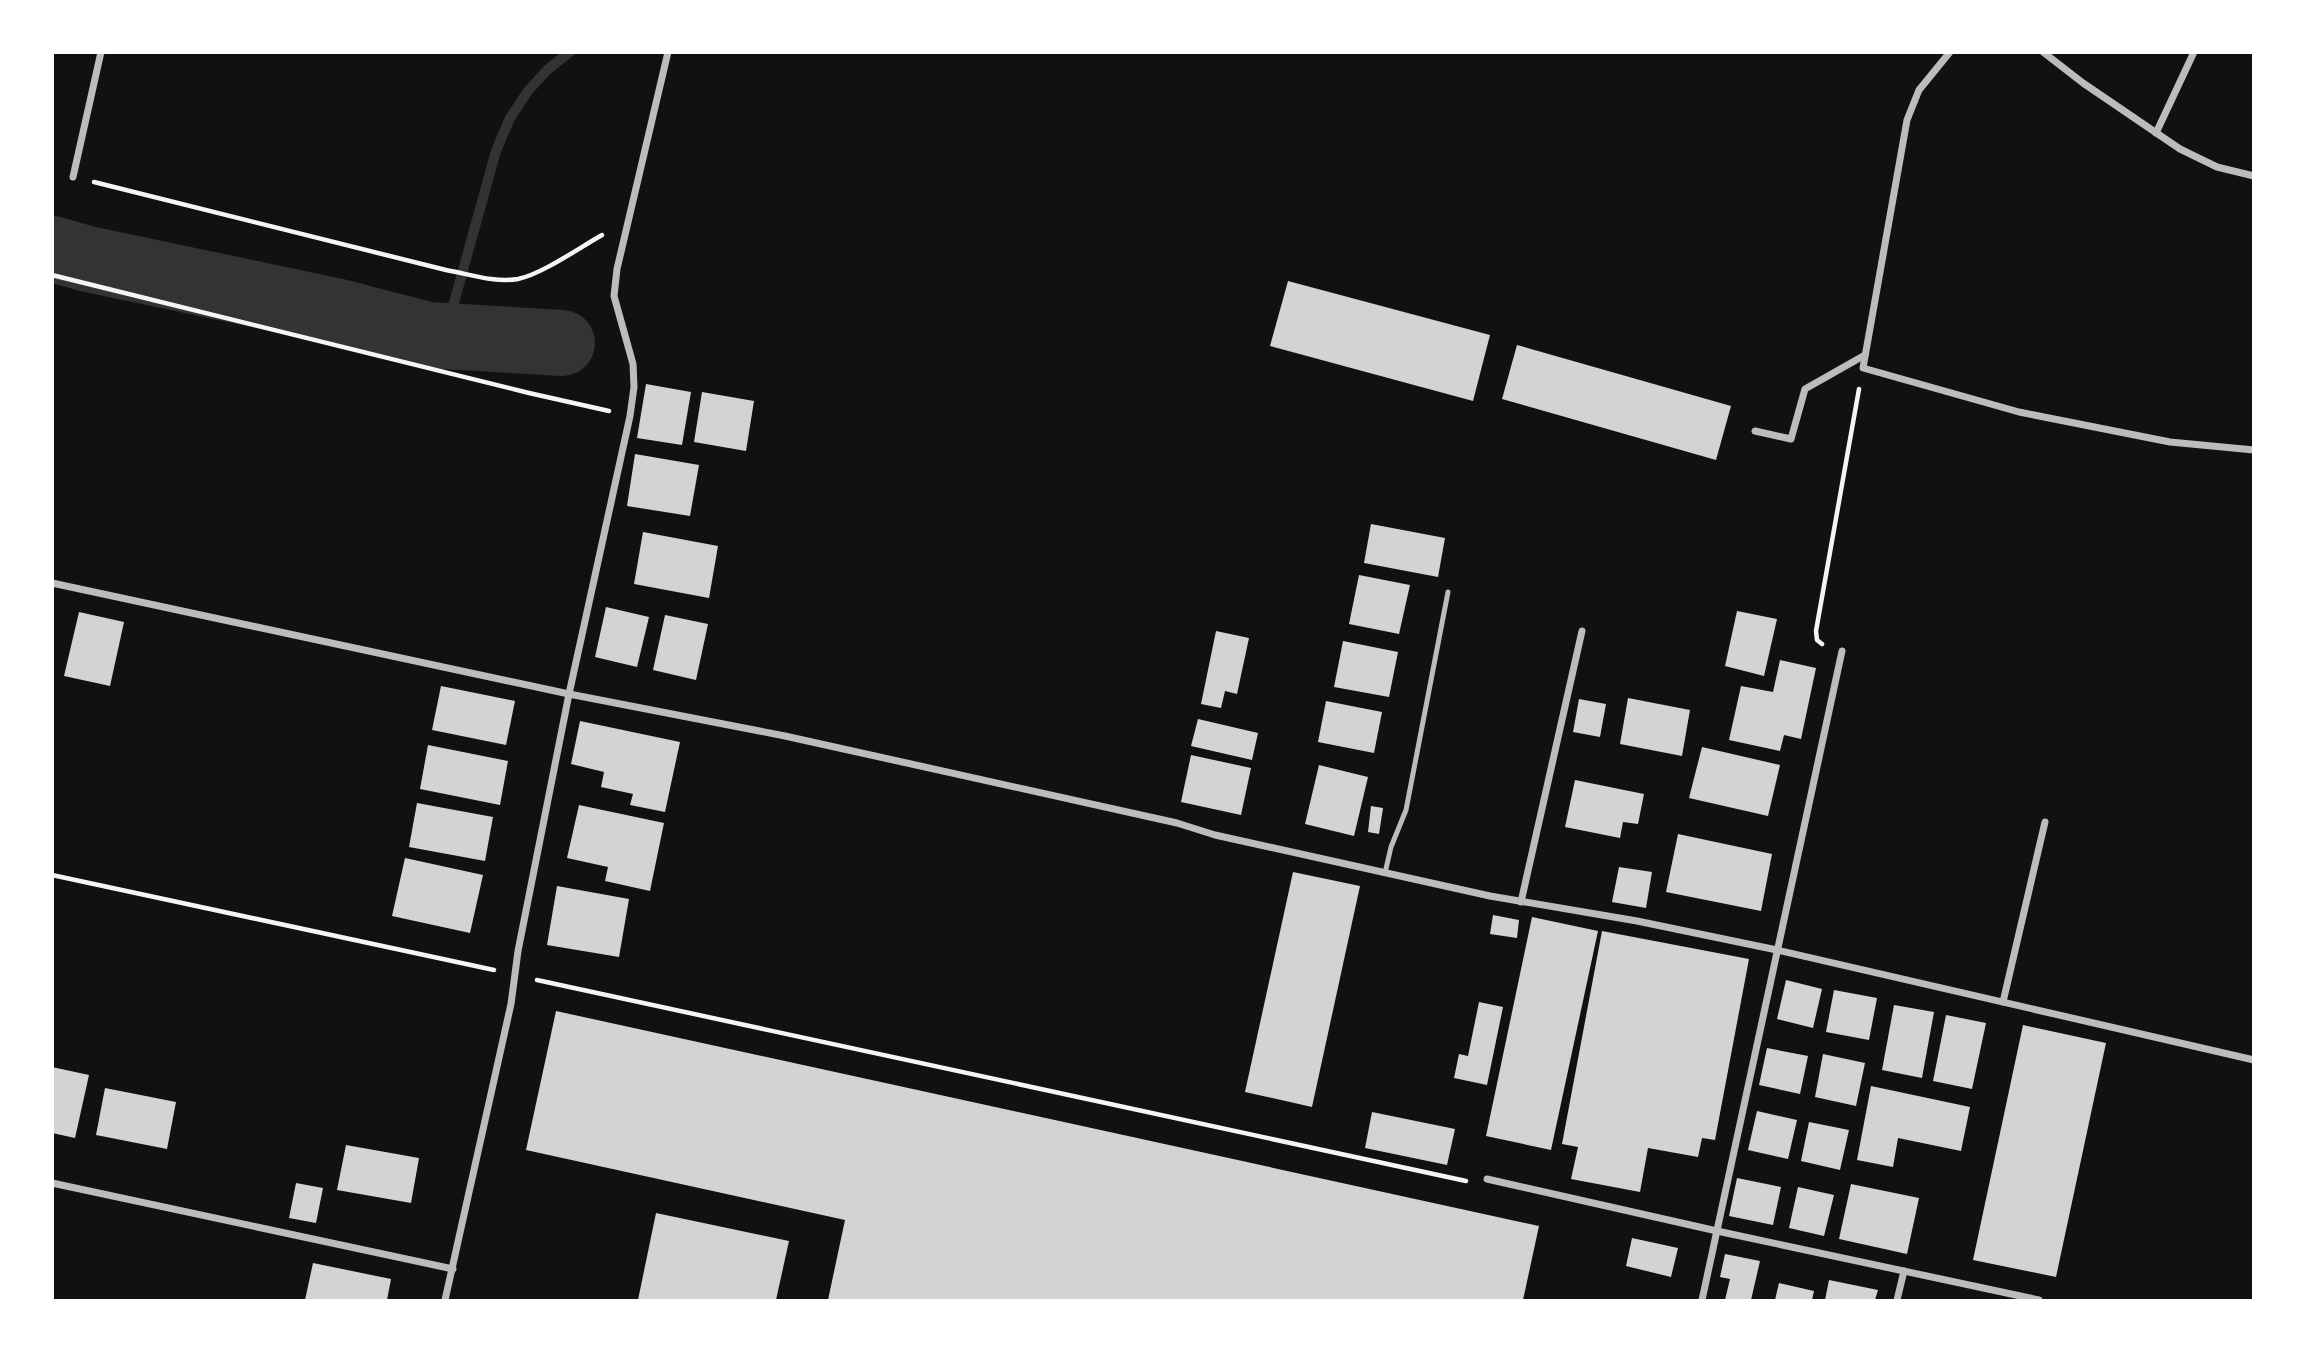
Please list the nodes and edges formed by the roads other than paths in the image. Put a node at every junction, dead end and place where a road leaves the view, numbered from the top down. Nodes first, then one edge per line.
1 (101, 52) edge
2 (668, 52) edge
3 (1950, 52) edge
4 (2043, 52) edge
5 (2194, 52) edge
6 (2156, 133) junction
7 (2253, 176) edge
8 (73, 177) road end
9 (1865, 355) junction
10 (1755, 431) dead end
11 (2253, 450) edge
12 (52, 583) edge
13 (1448, 592) dead end
14 (1582, 631) dead end
15 (1842, 651) road end
16 (569, 694) junction
17 (2045, 822) dead end
18 (1385, 873) junction
19 (1521, 902) junction
20 (1777, 950) junction
21 (2003, 1002) junction
22 (2253, 1060) edge
23 (1487, 1179) road end
24 (52, 1183) edge
25 (1717, 1231) junction
26 (453, 1269) junction
27 (1904, 1271) junction
28 (445, 1300) edge
29 (1702, 1300) edge
30 (1897, 1300) edge
31 (2039, 1300) edge

1 - 8 street
2 - 16 street
3 - 9 street
4 - 6 street
5 - 6 street
6 - 7 street
9 - 10 street
9 - 11 street
12 - 16 street
13 - 18 lane
14 - 19 street
15 - 20 street
16 - 18 street
16 - 26 street
17 - 21 street
18 - 19 street
19 - 20 street
20 - 21 street
20 - 25 street
21 - 22 street
23 - 25 street
24 - 26 street
25 - 27 street
25 - 29 street
26 - 28 street
27 - 30 street
27 - 31 street

